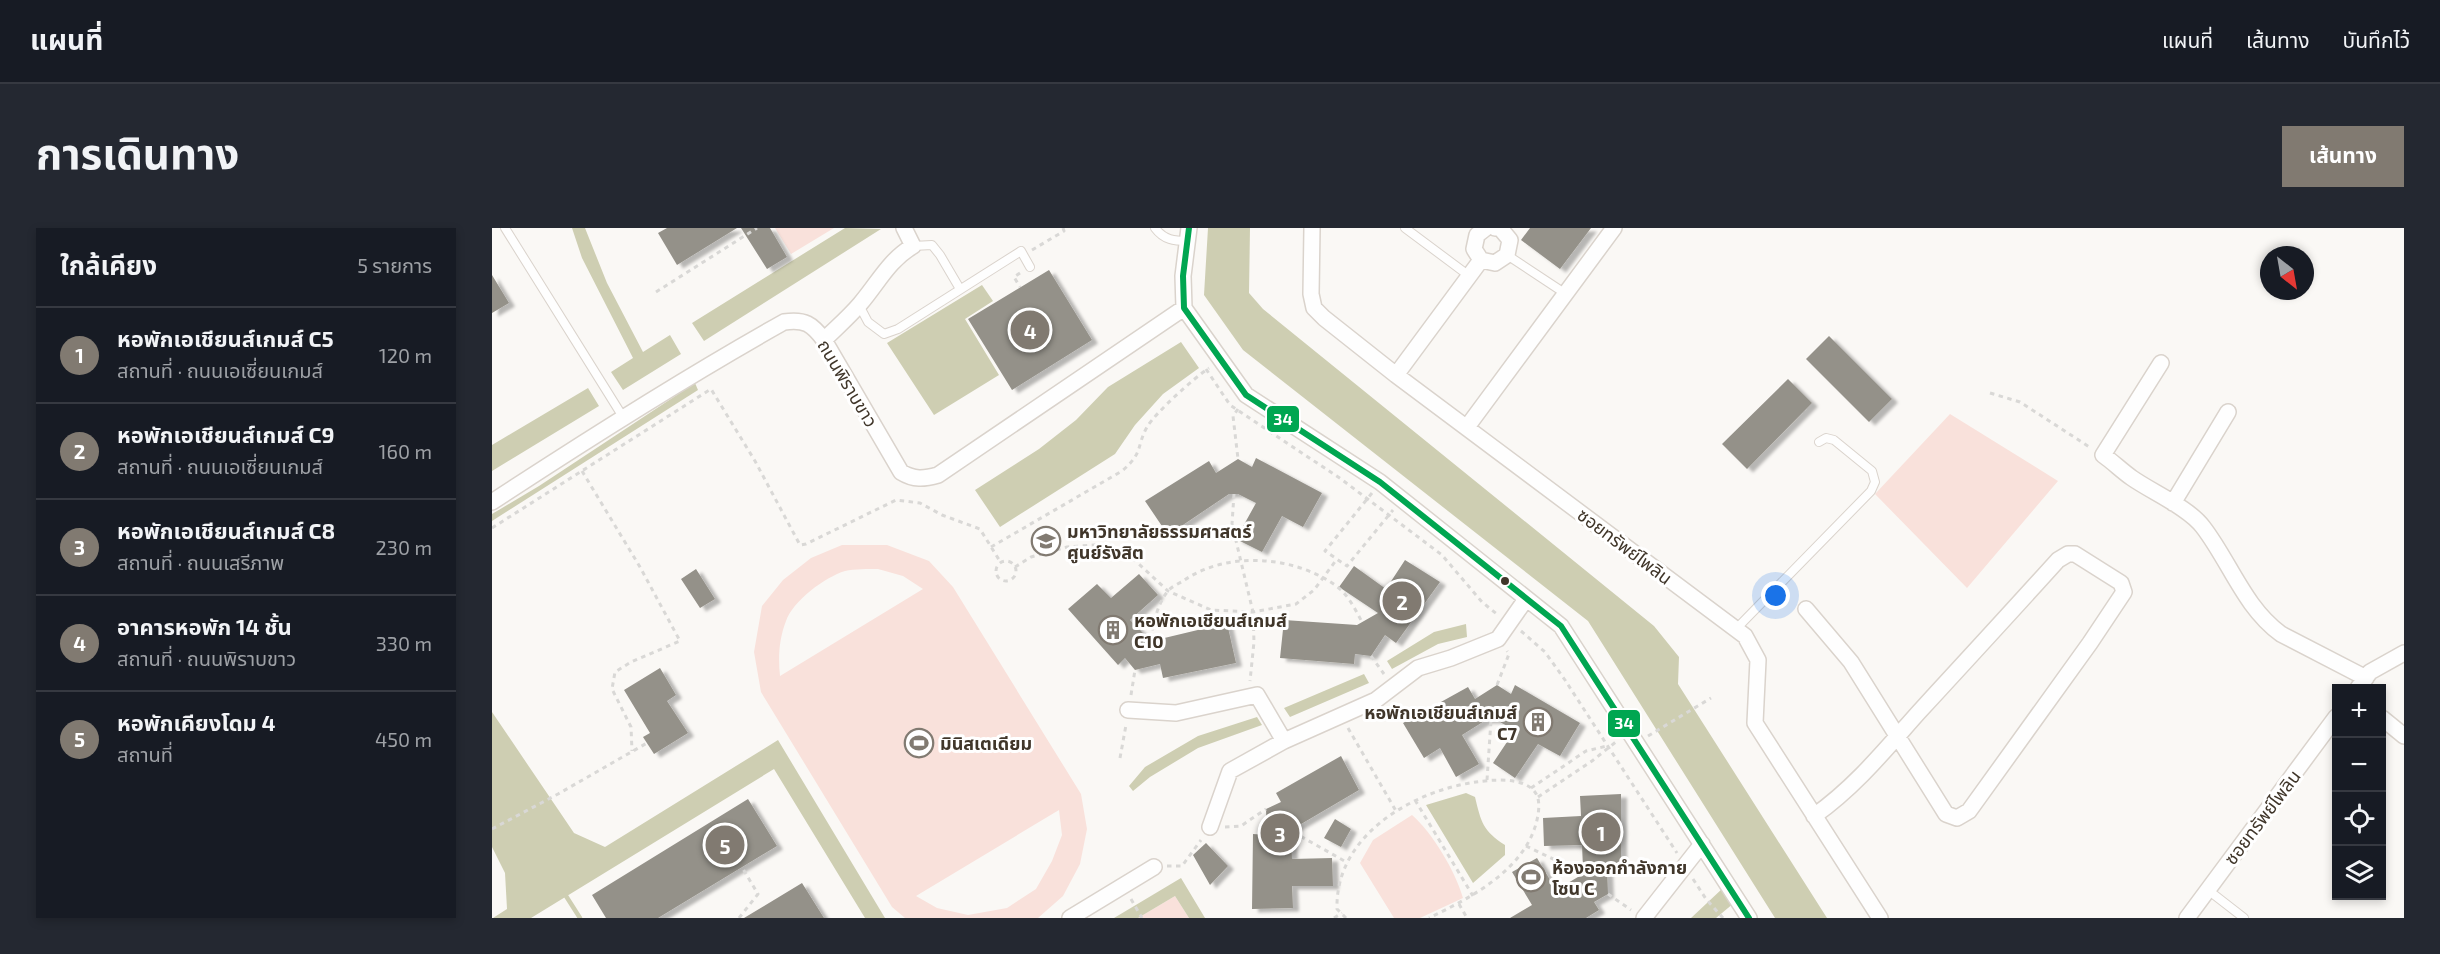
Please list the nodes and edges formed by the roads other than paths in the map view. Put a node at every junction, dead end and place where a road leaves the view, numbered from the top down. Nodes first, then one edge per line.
1 (505, 228) edge
2 (904, 228) edge
3 (1155, 228) edge
4 (1312, 228) edge
5 (1405, 228) edge
6 (1495, 228) edge
7 (1614, 228) edge
8 (1477, 230) edge
9 (1188, 234) edge
10 (913, 246) junction
11 (1507, 255) junction
12 (1481, 260) junction
13 (1030, 267) road end
14 (1468, 275) junction
15 (960, 289) junction
16 (1566, 294) junction
17 (859, 305) junction
18 (1184, 308) junction
19 (824, 340) junction
20 (2161, 363) dead end
21 (1396, 375) junction
22 (2228, 412) dead end
23 (623, 417) junction
24 (1467, 428) junction
25 (1819, 442) dead end
26 (492, 502) edge
27 (2173, 503) junction
28 (1526, 599) junction
29 (1806, 609) dead end
30 (1736, 629) junction
31 (2404, 653) edge
32 (2362, 683) edge
33 (1128, 710) dead end
34 (2386, 721) edge
35 (2332, 724) edge
36 (1897, 736) junction
37 (2404, 736) edge
38 (1284, 741) junction
39 (1814, 816) junction
40 (1210, 827) road end
41 (1702, 844) junction
42 (1154, 867) dead end
43 (2208, 890) junction
44 (1639, 915) edge
45 (1070, 918) edge
46 (1749, 918) edge
47 (1880, 918) edge
48 (2187, 918) edge
49 (2244, 918) edge

1 - 23 lane
2 - 10 street
3 - 9 lane
4 - 21 street, ซอยทรัพย์ไพลิน
5 - 14 lane
6 - 11 street
7 - 16 street
8 - 12 street
9 - 18 street
10 - 15 lane
10 - 17 street
11 - 12 street
11 - 16 lane
12 - 14 street
13 - 15 lane
14 - 21 street
15 - 17 lane
16 - 24 street
17 - 19 street
18 - 19 street, ถนนพิราบขาว
18 - 28 street
19 - 23 street, ถนนพิราบขาว
20 - 27 street
21 - 24 street, ซอยทรัพย์ไพลิน
22 - 27 street
23 - 26 street, ถนนพิราบขาว
24 - 30 street, ซอยทรัพย์ไพลิน
25 - 30 lane
27 - 32 street
28 - 38 street
28 - 41 street
29 - 36 street
30 - 39 street, ซอยทรัพย์ไพลิน
31 - 32 street
33 - 38 street
34 - 37 street
35 - 43 street, ซอยทรัพย์ไพลิน
36 - 36 street
36 - 39 street
38 - 40 street
39 - 47 street, ซอยทรัพย์ไพลิน
41 - 44 street
41 - 46 street
42 - 45 street
43 - 48 street, ซอยทรัพย์ไพลิน
43 - 49 lane

